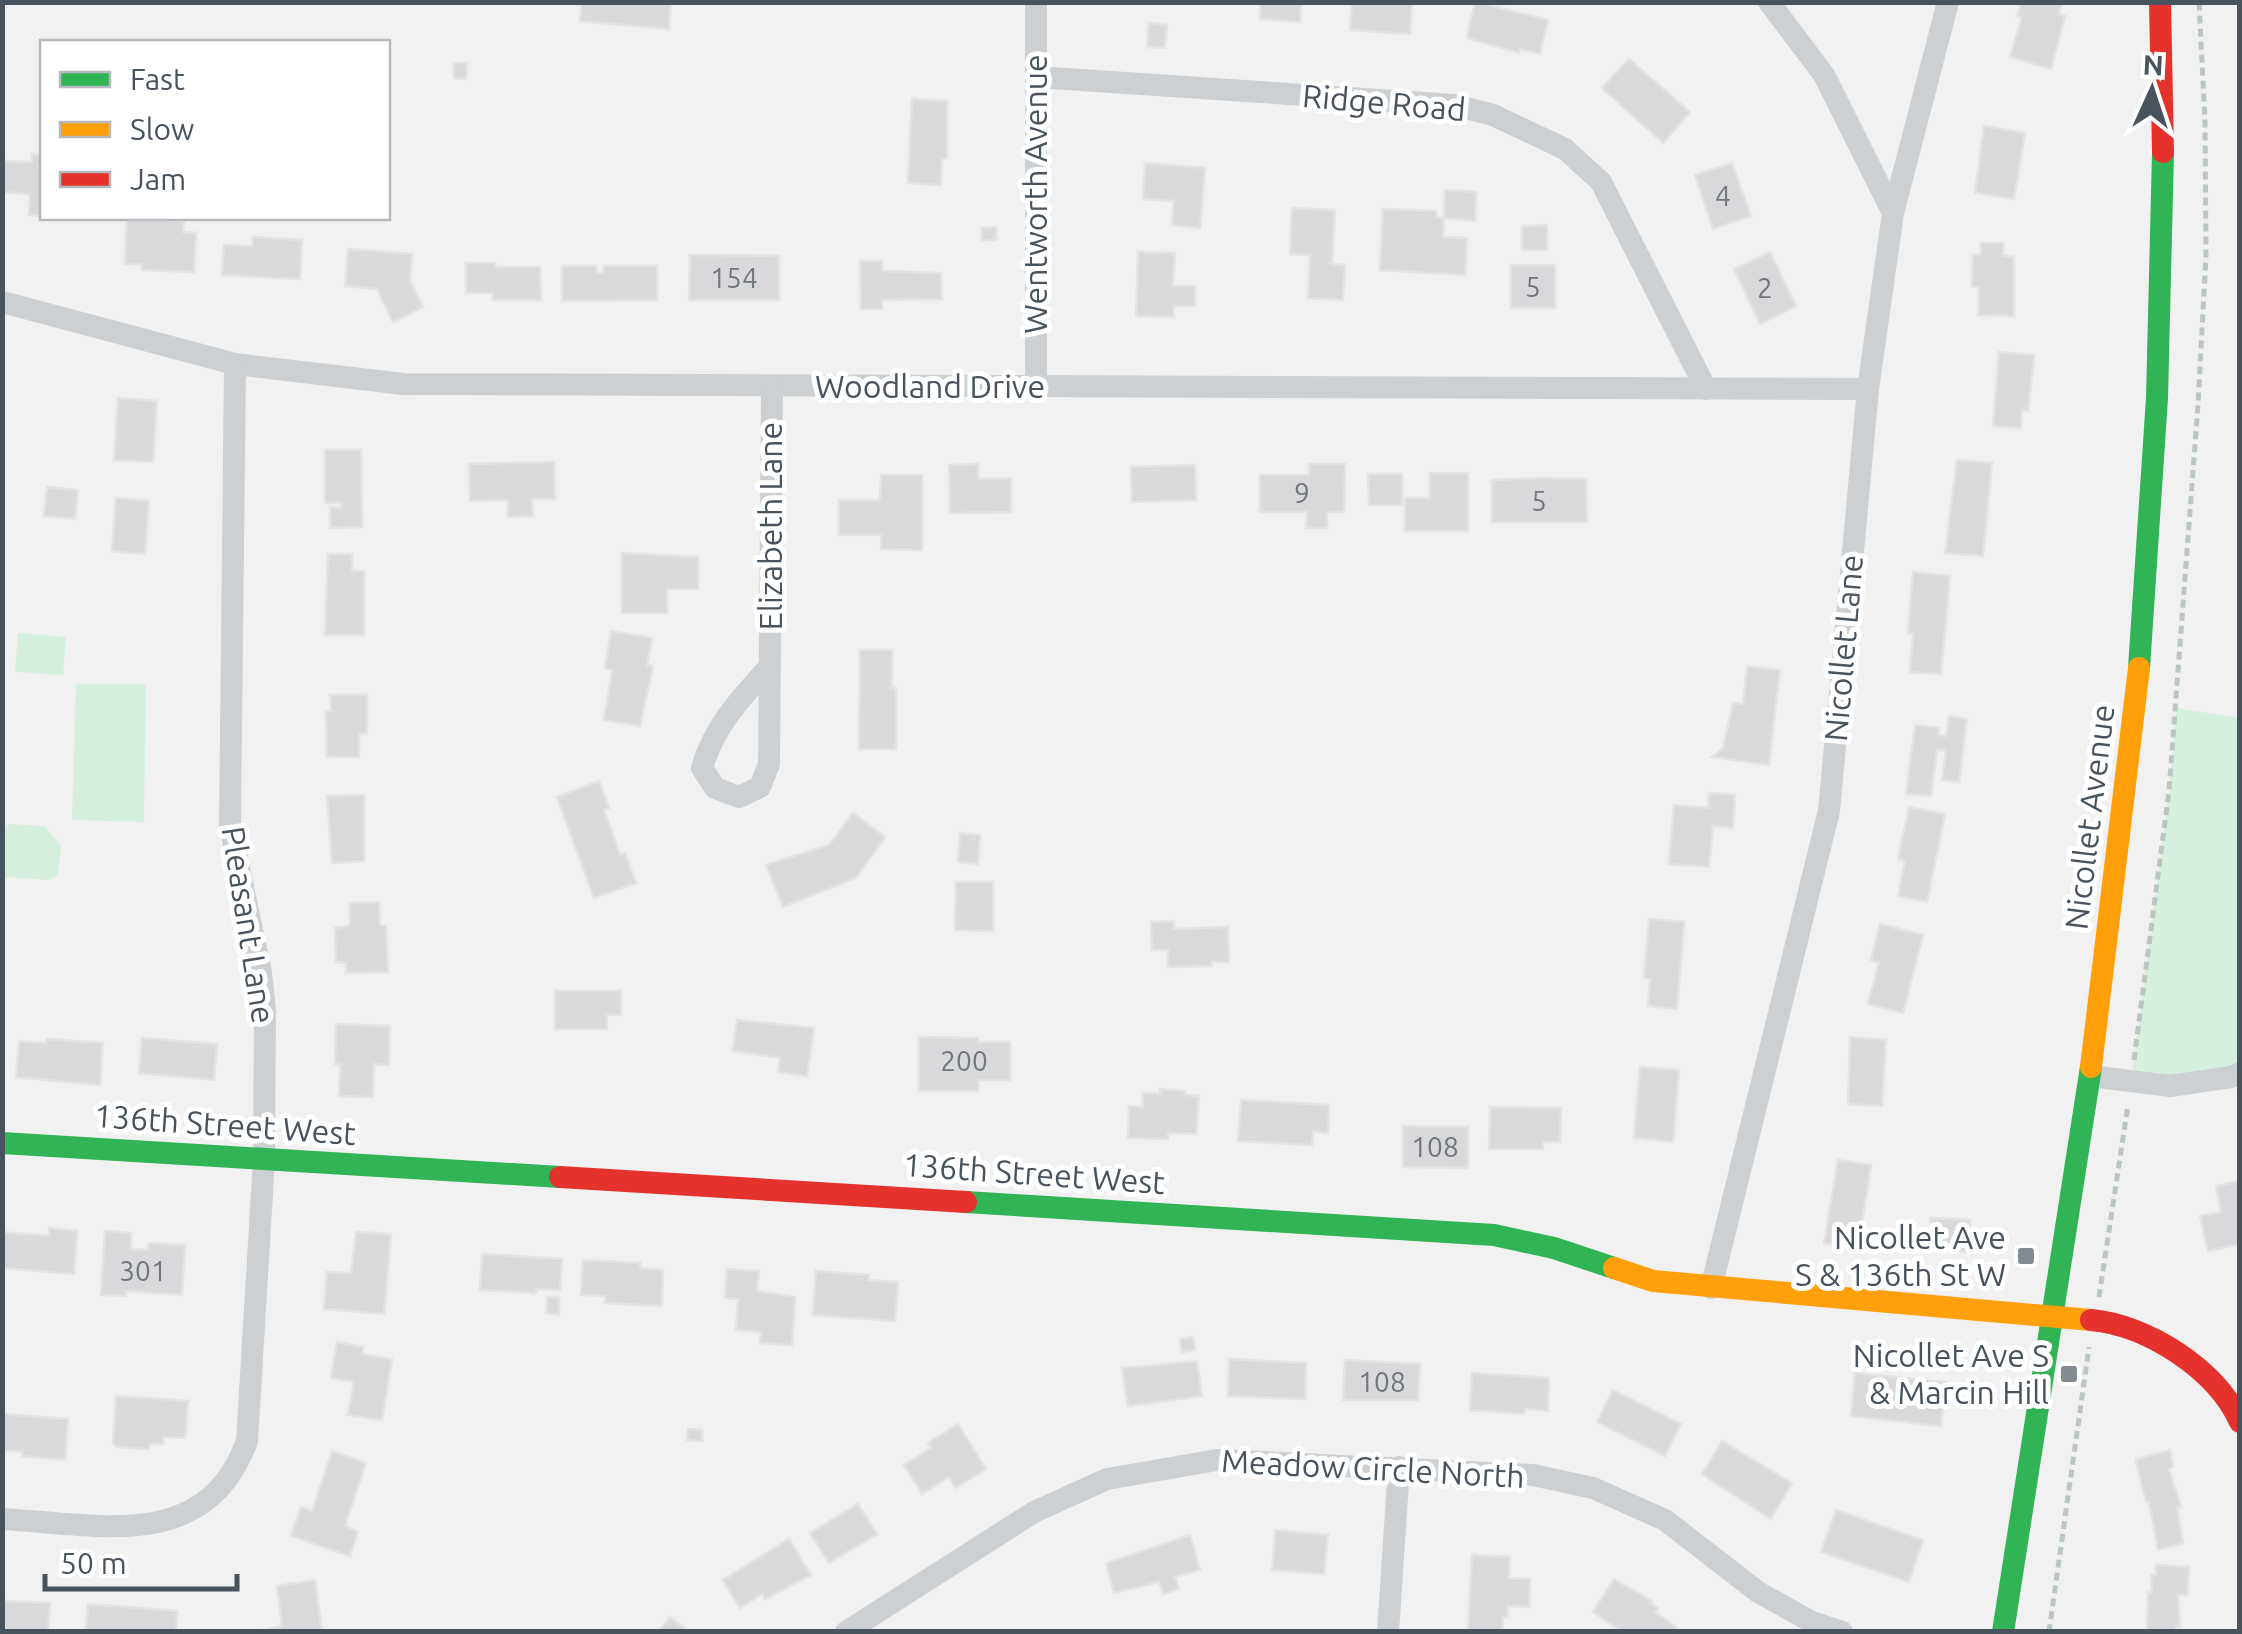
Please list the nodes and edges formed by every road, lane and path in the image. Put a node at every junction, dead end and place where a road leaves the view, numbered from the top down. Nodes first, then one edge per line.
1 (1036, 2) edge
2 (1769, 2) edge
3 (1948, 2) edge
4 (2160, 2) edge
5 (2198, 2) edge
6 (2202, 34) dead end
7 (1036, 77) junction
8 (1893, 213) junction
9 (2, 302) edge
10 (235, 364) junction
11 (1036, 386) junction
12 (772, 387) junction
13 (1868, 388) junction
14 (1706, 389) junction
15 (770, 666) junction
16 (2240, 1072) edge
17 (2090, 1076) junction
18 (2, 1143) edge
19 (264, 1160) junction
20 (1711, 1288) junction
21 (2054, 1314) junction
22 (2093, 1320) junction
23 (2240, 1422) edge
24 (1399, 1467) junction
25 (2, 1519) edge
26 (846, 1632) edge
27 (1388, 1632) edge
28 (1842, 1632) edge
29 (2003, 1632) edge
30 (2049, 1632) edge

1 - 7 street, Wentworth Avenue
2 - 8 street
3 - 8 street, Nicollet Lane
4 - 17 street, Nicollet Avenue
5 - 6 path
7 - 11 street, Wentworth Avenue
7 - 14 street, Ridge Road
8 - 13 street, Nicollet Lane
9 - 10 street, Woodland Drive
10 - 12 street, Woodland Drive
10 - 19 street, Pleasant Lane
11 - 12 street, Woodland Drive
11 - 14 street, Woodland Drive
12 - 15 street, Elizabeth Lane
13 - 14 street, Woodland Drive
13 - 20 street, Nicollet Lane
15 - 15 street, Elizabeth Lane
16 - 17 street
17 - 21 street, Nicollet Avenue
18 - 19 street, 136th Street West
19 - 20 street, 136th Street West
19 - 25 street, Pleasant Lane
20 - 21 street, 136th Street West
21 - 22 street, 136th Street West
21 - 29 street, Nicollet Avenue
22 - 23 street, 136th Street West
22 - 30 path
24 - 26 street, Meadow Circle North
24 - 27 street
24 - 28 street, Meadow Circle North

